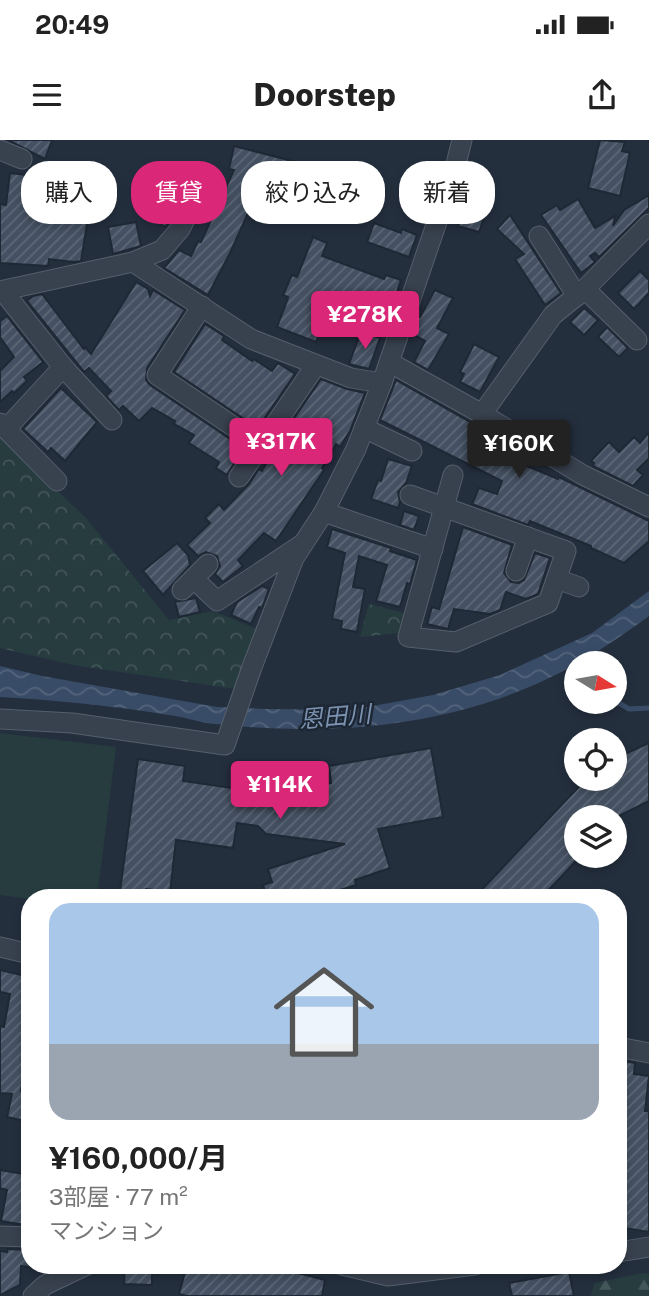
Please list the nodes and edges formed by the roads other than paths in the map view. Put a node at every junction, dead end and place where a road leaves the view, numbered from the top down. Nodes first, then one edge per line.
1 (462, 140) edge
2 (0, 150) edge
3 (22, 159) dead end
4 (182, 224) edge
5 (649, 224) edge
6 (539, 236) dead end
7 (133, 262) junction
8 (2, 291) edge
9 (581, 292) junction
10 (202, 306) junction
11 (637, 340) dead end
12 (389, 362) junction
13 (316, 365) junction
14 (64, 367) junction
15 (382, 383) junction
16 (482, 414) junction
17 (112, 420) dead end
18 (3, 426) edge
19 (364, 428) junction
20 (261, 446) junction
21 (412, 451) dead end
22 (453, 475) dead end
23 (239, 477) dead end
24 (57, 481) dead end
25 (410, 495) dead end
26 (646, 500) edge
27 (444, 507) junction
28 (324, 512) junction
29 (528, 537) junction
30 (302, 544) junction
31 (433, 549) junction
32 (208, 564) dead end
33 (516, 571) dead end
34 (557, 579) junction
35 (579, 587) dead end
36 (0, 719) edge
37 (0, 947) edge
38 (21, 953) edge
39 (0, 955) edge
40 (21, 955) edge
41 (627, 1049) edge
42 (649, 1053) edge
43 (0, 1236) edge
44 (21, 1237) edge
45 (649, 1247) edge
46 (627, 1251) edge
47 (68, 1274) edge
48 (380, 1274) edge
49 (397, 1274) edge
50 (33, 1296) edge

1 - 12 street
2 - 3 street
4 - 7 street
5 - 9 street
6 - 9 street
7 - 8 street
7 - 10 street
8 - 14 street
9 - 11 street
9 - 16 street
10 - 13 street
10 - 20 street
12 - 15 street
12 - 16 street
13 - 15 street
13 - 20 street
14 - 17 street
14 - 18 street
15 - 19 street
16 - 26 street
18 - 24 street
19 - 21 street
19 - 28 street
20 - 23 street
22 - 27 street
25 - 27 street
27 - 29 street
27 - 31 street
28 - 30 street
28 - 31 street
29 - 33 street
29 - 34 street
30 - 32 street
30 - 36 street
31 - 34 street
34 - 35 street
37 - 38 street
39 - 40 street
41 - 42 street
43 - 44 street
45 - 46 street
47 - 50 street
48 - 49 street

